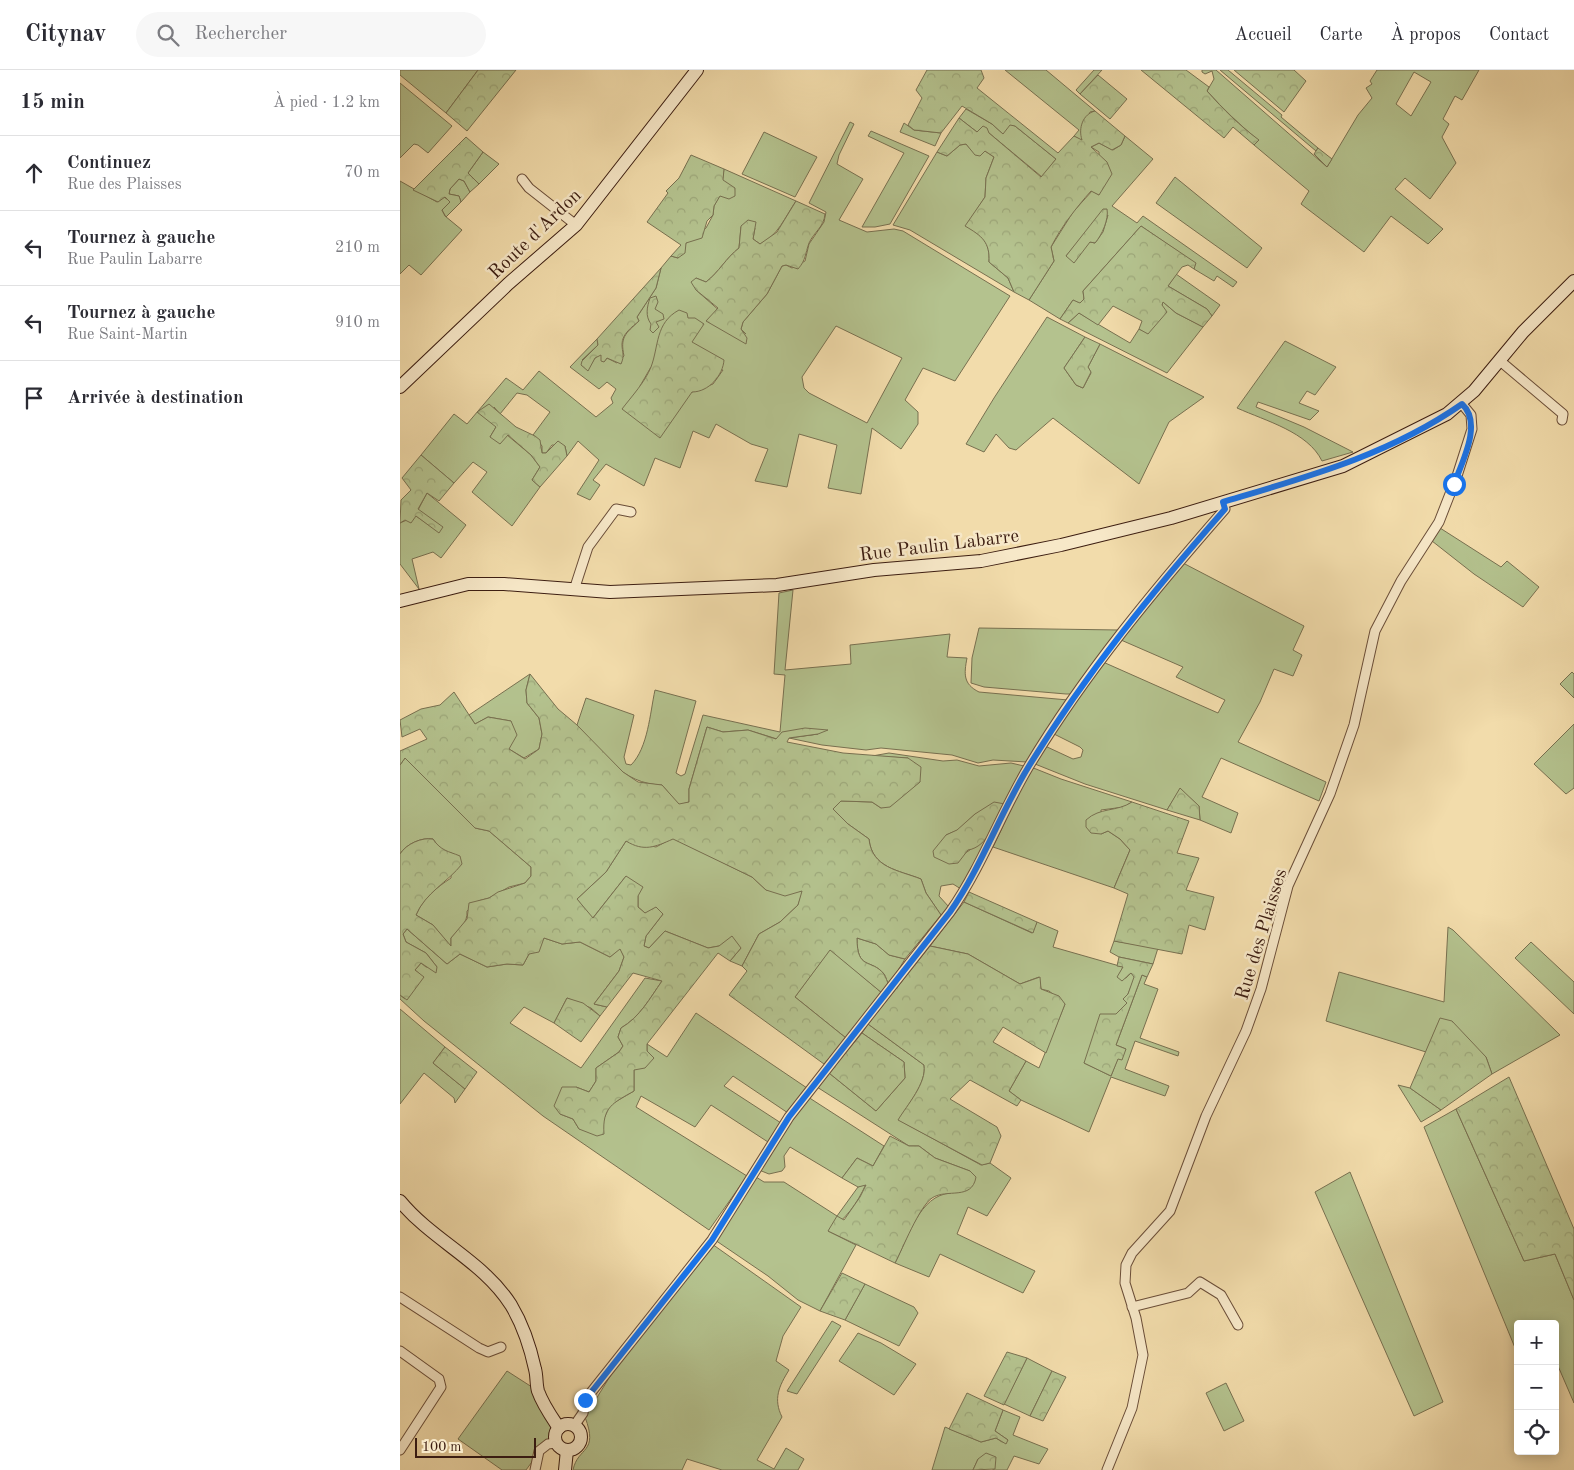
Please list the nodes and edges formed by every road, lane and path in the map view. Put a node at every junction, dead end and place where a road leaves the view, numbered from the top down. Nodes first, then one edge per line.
1 (697, 70) edge
2 (522, 179) dead end
3 (576, 225) junction
4 (1574, 281) edge
5 (1500, 360) junction
6 (400, 387) edge
7 (1462, 404) junction
8 (1562, 420) dead end
9 (1223, 502) junction
10 (631, 512) dead end
11 (574, 590) junction
12 (400, 600) edge
13 (400, 1201) edge
14 (400, 1297) edge
15 (1132, 1307) junction
16 (1238, 1325) dead end
17 (501, 1347) dead end
18 (400, 1350) edge
19 (574, 1426) junction
20 (559, 1428) junction
21 (556, 1443) junction
22 (400, 1450) edge
23 (567, 1450) junction
24 (535, 1470) edge
25 (565, 1470) edge
26 (1107, 1470) edge

1 - 3 street, Route d'Ardon
2 - 3 street
3 - 6 street, Route d'Ardon
4 - 5 street, Rue Paulin Labarre
5 - 7 street, Rue Paulin Labarre
5 - 8 street
7 - 9 street, Rue Paulin Labarre
7 - 15 street, Rue des Plaisses
9 - 11 street, Rue Paulin Labarre
9 - 19 street
10 - 11 street
11 - 12 street, Rue Paulin Labarre
13 - 20 street
14 - 17 street
15 - 16 street
15 - 26 street, Rue des Plaisses
18 - 22 street
19 - 20 street
19 - 23 street
20 - 21 street
21 - 23 street
21 - 24 street
23 - 25 street

